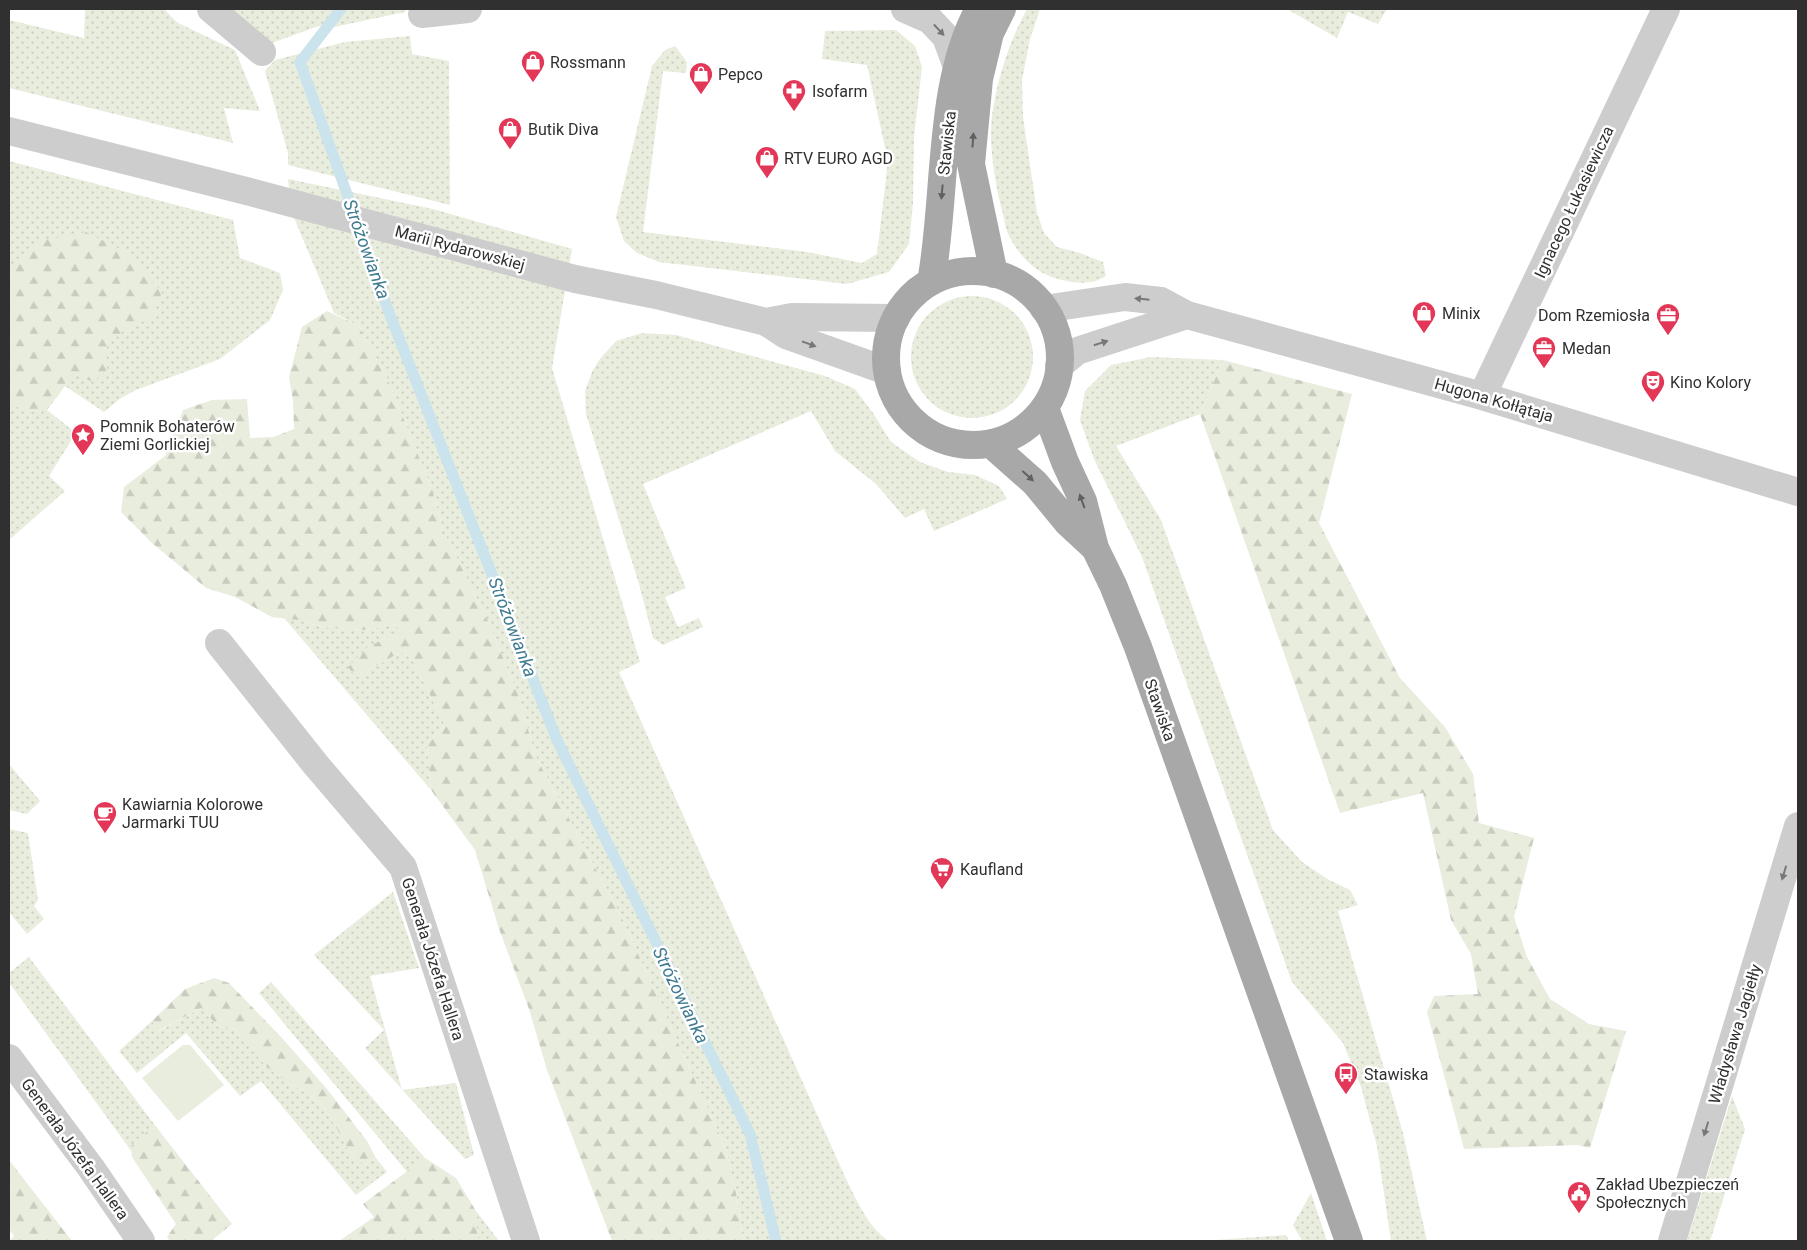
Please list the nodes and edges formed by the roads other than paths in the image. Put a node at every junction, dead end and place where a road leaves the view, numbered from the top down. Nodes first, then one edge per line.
1 (211, 9) edge
2 (468, 9) edge
3 (905, 9) edge
4 (979, 9) edge
5 (1002, 9) edge
6 (1666, 9) edge
7 (422, 14) dead end
8 (262, 52) dead end
9 (957, 67) junction
10 (9, 131) edge
11 (994, 274) junction
12 (931, 282) junction
13 (1044, 309) junction
14 (1187, 315) junction
15 (896, 318) junction
16 (766, 322) junction
17 (1060, 366) junction
18 (887, 371) junction
19 (1482, 396) junction
20 (1045, 408) junction
21 (991, 444) junction
22 (1798, 492) edge
23 (1095, 548) junction
24 (219, 643) dead end
25 (1798, 826) edge
26 (9, 1058) edge
27 (141, 1241) edge
28 (526, 1241) edge
29 (1349, 1241) edge
30 (1672, 1241) edge

1 - 8 street
2 - 7 street
3 -> 9 street
4 - 9 main road, Stawiska
11 -> 5 main road, Stawiska
6 - 19 street, Ignacego Łukasiewicza
9 -> 12 main road, Stawiska
10 - 16 street, Marii Rydarowskiej
11 - 12 main road
11 - 13 main road
12 - 15 main road
14 -> 13 street, Hugona Kołłątaja
13 - 17 main road
17 -> 14 street
14 - 19 street, Hugona Kołłątaja
15 - 16 street, Marii Rydarowskiej
15 - 18 main road
16 -> 18 street, Marii Rydarowskiej
17 - 20 main road
18 - 21 main road
19 - 22 street, Hugona Kołłątaja
20 - 21 main road
23 -> 20 main road, Stawiska
21 -> 23 main road, Stawiska
23 - 29 main road, Stawiska
24 - 28 street, Generała Józefa Hallera
25 -> 30 street, Władysława Jagiełły
26 - 27 street, Generała Józefa Hallera

